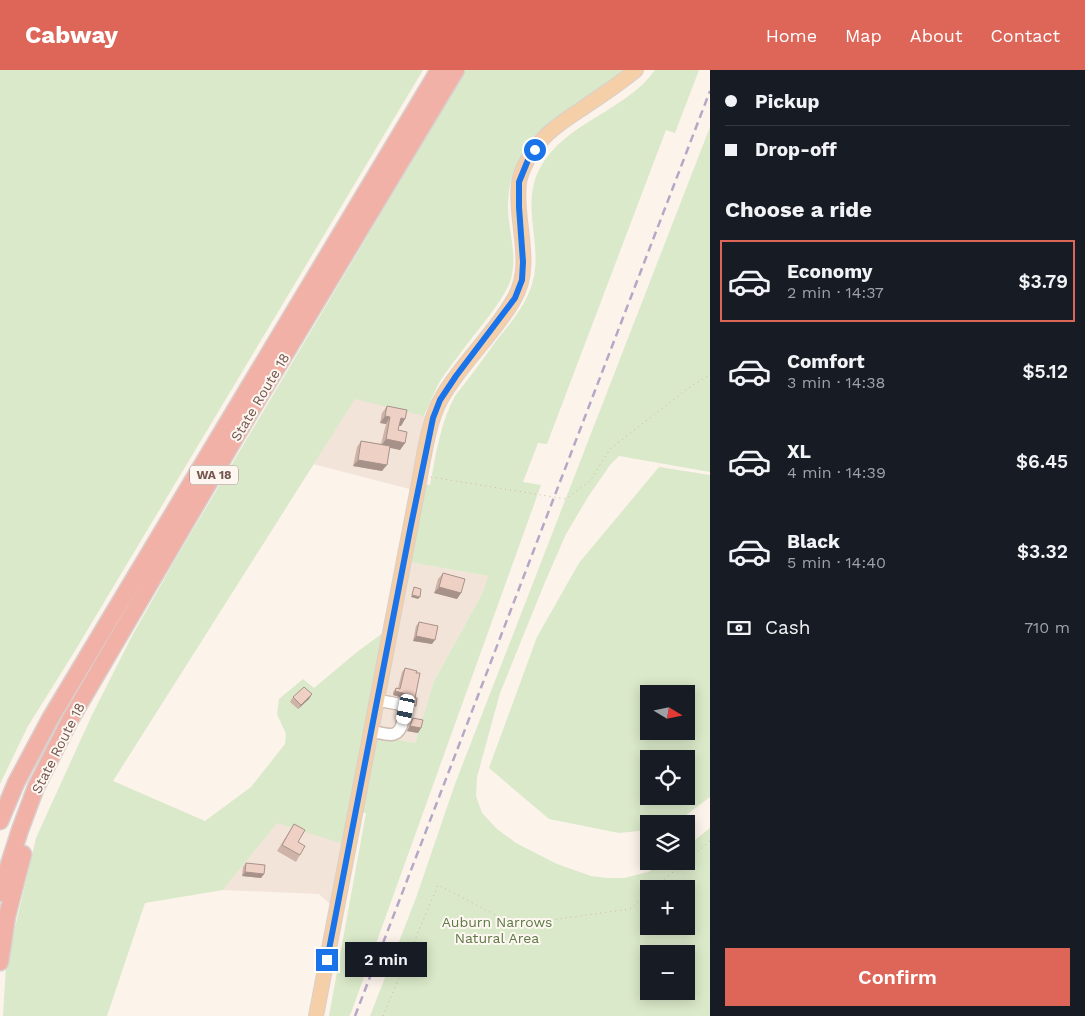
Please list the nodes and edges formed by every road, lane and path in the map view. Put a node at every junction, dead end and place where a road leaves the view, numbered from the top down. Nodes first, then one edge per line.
1 (439, 70) edge
2 (456, 70) edge
3 (636, 70) edge
4 (710, 375) edge
5 (421, 476) junction
6 (86, 692) junction
7 (377, 700) junction
8 (371, 731) junction
9 (0, 821) edge
10 (710, 841) edge
11 (695, 854) edge
12 (675, 870) edge
13 (664, 880) edge
14 (0, 893) edge
15 (640, 900) edge
16 (0, 962) edge
17 (316, 1016) edge
18 (383, 1016) edge

1 - 9 highway, State Route 18 / WA 18
2 - 6 highway, State Route 18 / WA 18
3 - 5 main road
4 - 5 path
5 - 7 main road
6 - 14 highway, State Route 18 / WA 18
6 - 16 highway
7 - 8 main road
7 - 8 lane
8 - 17 main road
10 - 11 path
12 - 13 path
15 - 18 path

